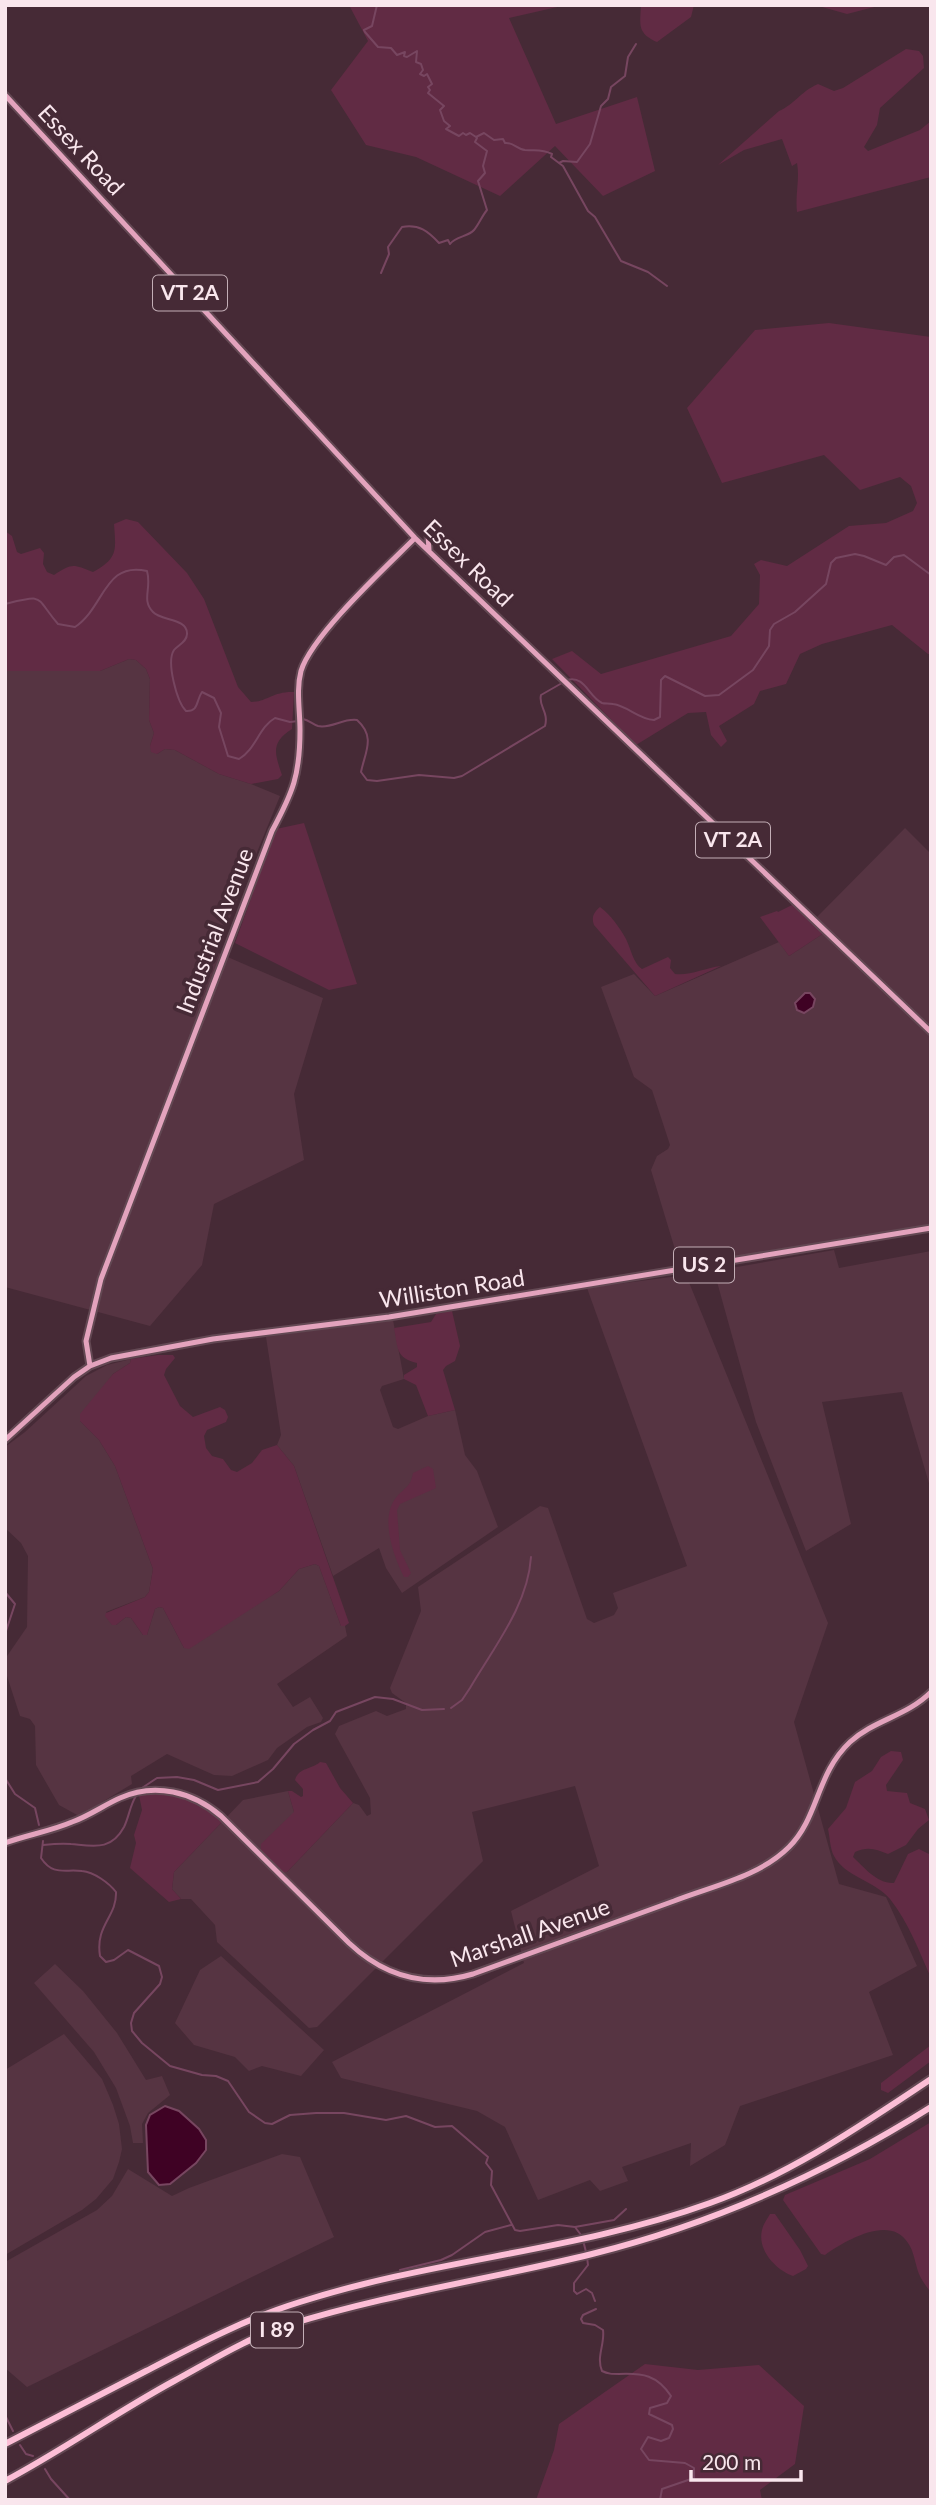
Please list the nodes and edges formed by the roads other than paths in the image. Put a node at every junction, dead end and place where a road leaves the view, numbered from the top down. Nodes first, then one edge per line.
1 (5, 95) edge
2 (431, 525) dead end
3 (415, 538) junction
4 (429, 550) junction
5 (931, 1032) edge
6 (931, 1228) edge
7 (90, 1366) junction
8 (5, 1440) edge
9 (931, 1692) edge
10 (5, 1843) edge
11 (931, 2079) edge
12 (931, 2107) edge
13 (5, 2444) edge
14 (5, 2481) edge

1 - 3 main road, Essex Road / VT 2A
2 - 4 main road
3 - 4 main road, Essex Road / VT 2A
3 - 7 main road, Industrial Avenue
4 - 5 main road, Essex Road / VT 2A
6 - 7 main road, Williston Road / US 2
7 - 8 main road, Williston Road / US 2
9 - 10 main road, Marshall Avenue
11 - 13 highway, I 89
12 - 14 highway, I 89

